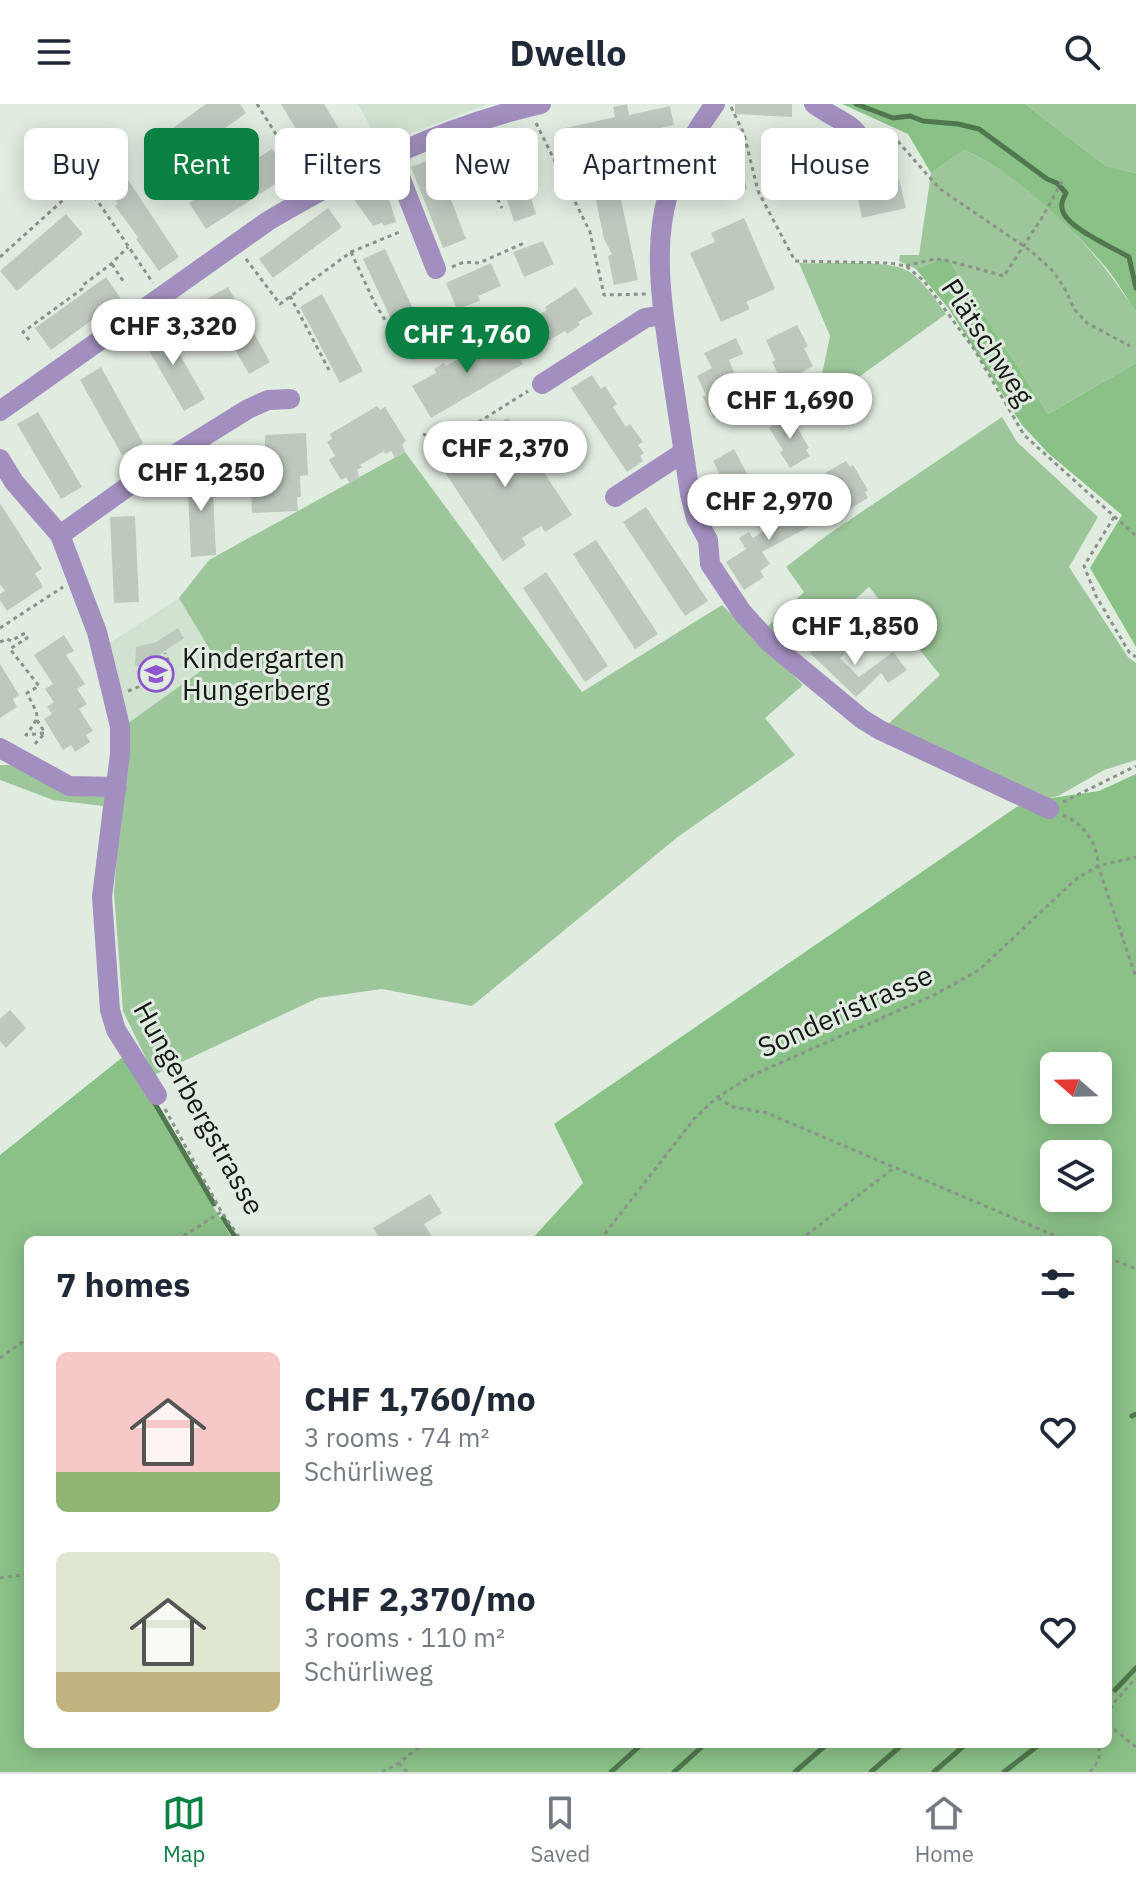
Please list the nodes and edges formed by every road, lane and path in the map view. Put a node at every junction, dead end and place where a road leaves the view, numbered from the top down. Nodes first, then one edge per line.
1 (257, 104) edge
2 (715, 104) edge
3 (729, 104) edge
4 (814, 104) edge
5 (535, 108) edge
6 (856, 128) edge
7 (275, 132) edge
8 (898, 142) edge
9 (410, 147) edge
10 (1063, 180) dead end
11 (410, 198) edge
12 (63, 200) edge
13 (97, 200) edge
14 (307, 200) edge
15 (499, 200) edge
16 (502, 208) dead end
17 (412, 228) dead end
18 (524, 243) dead end
19 (1025, 246) junction
20 (128, 247) junction
21 (351, 252) junction
22 (0, 257) edge
23 (244, 257) dead end
24 (111, 264) junction
25 (906, 266) junction
26 (441, 270) joint
27 (123, 281) dead end
28 (155, 286) dead end
29 (651, 294) dead end
30 (290, 296) junction
31 (663, 315) junction
32 (387, 323) dead end
33 (29, 340) dead end
34 (1130, 346) dead end
35 (329, 370) dead end
36 (542, 384) joint
37 (290, 399) dead end
38 (0, 411) edge
39 (423, 434) dead end
40 (684, 452) junction
41 (0, 459) edge
42 (615, 497) dead end
43 (1114, 517) junction
44 (60, 535) junction
45 (1136, 536) edge
46 (69, 583) dead end
47 (0, 628) edge
48 (0, 642) edge
49 (165, 653) dead end
50 (1136, 657) edge
51 (112, 693) junction
52 (37, 720) junction
53 (45, 733) junction
54 (0, 748) edge
55 (24, 760) junction
56 (1136, 766) edge
57 (117, 787) junction
58 (1049, 809) junction
59 (1136, 857) edge
60 (1098, 866) junction
61 (1136, 977) edge
62 (157, 1095) joint
63 (716, 1098) junction
64 (894, 1168) junction
65 (221, 1211) junction
66 (183, 1236) edge
67 (238, 1236) edge
68 (603, 1236) edge
69 (805, 1236) edge
70 (1056, 1236) edge
71 (1112, 1260) edge
72 (1136, 1269) edge
73 (24, 1341) edge
74 (0, 1358) edge
75 (24, 1575) edge
76 (0, 1578) edge
77 (1136, 1678) edge
78 (1112, 1705) edge
79 (1112, 1727) edge
80 (1136, 1747) edge
81 (414, 1748) edge
82 (1099, 1748) edge
83 (399, 1763) junction
84 (382, 1772) edge
85 (407, 1772) edge
86 (1090, 1772) edge

1 - 7 path
2 - 31 street
3 - 25 path, Plätschweg
4 - 6 street
5 - 9 street
5 - 29 path
8 - 19 path
10 - 19 path
11 - 26 street
12 - 22 path
13 - 20 path
14 - 38 street
15 - 16 path
17 - 21 path
18 - 26 path
19 - 25 path
19 - 34 path
20 - 24 path
20 - 28 path
21 - 30 path
21 - 32 path
23 - 30 path
24 - 27 path
24 - 33 path
25 - 43 path, Plätschweg
30 - 35 path
31 - 36 street
31 - 40 street
36 - 39 path
37 - 44 street
40 - 42 street
40 - 58 street
41 - 44 street, Hungerbergstrasse
43 - 45 path, Plätschweg
43 - 50 path
44 - 51 street, Hungerbergstrasse
46 - 47 path
48 - 52 path
49 - 51 path
51 - 57 street, Hungerbergstrasse
52 - 53 path
52 - 53 path
53 - 55 path
54 - 55 street
55 - 57 street
56 - 58 path
57 - 62 street, Hungerbergstrasse
58 - 60 path
59 - 60 path, Sonderistrasse
60 - 61 path
60 - 63 path, Sonderistrasse
62 - 65 path, Hungerbergstrasse
63 - 64 path
63 - 68 path, Sonderistrasse
64 - 69 path
64 - 70 path
65 - 66 path
65 - 67 path, Hungerbergstrasse
71 - 72 path
73 - 74 path
75 - 76 path
77 - 78 path
79 - 80 path
81 - 83 path
82 - 86 path
83 - 84 path
83 - 85 path

